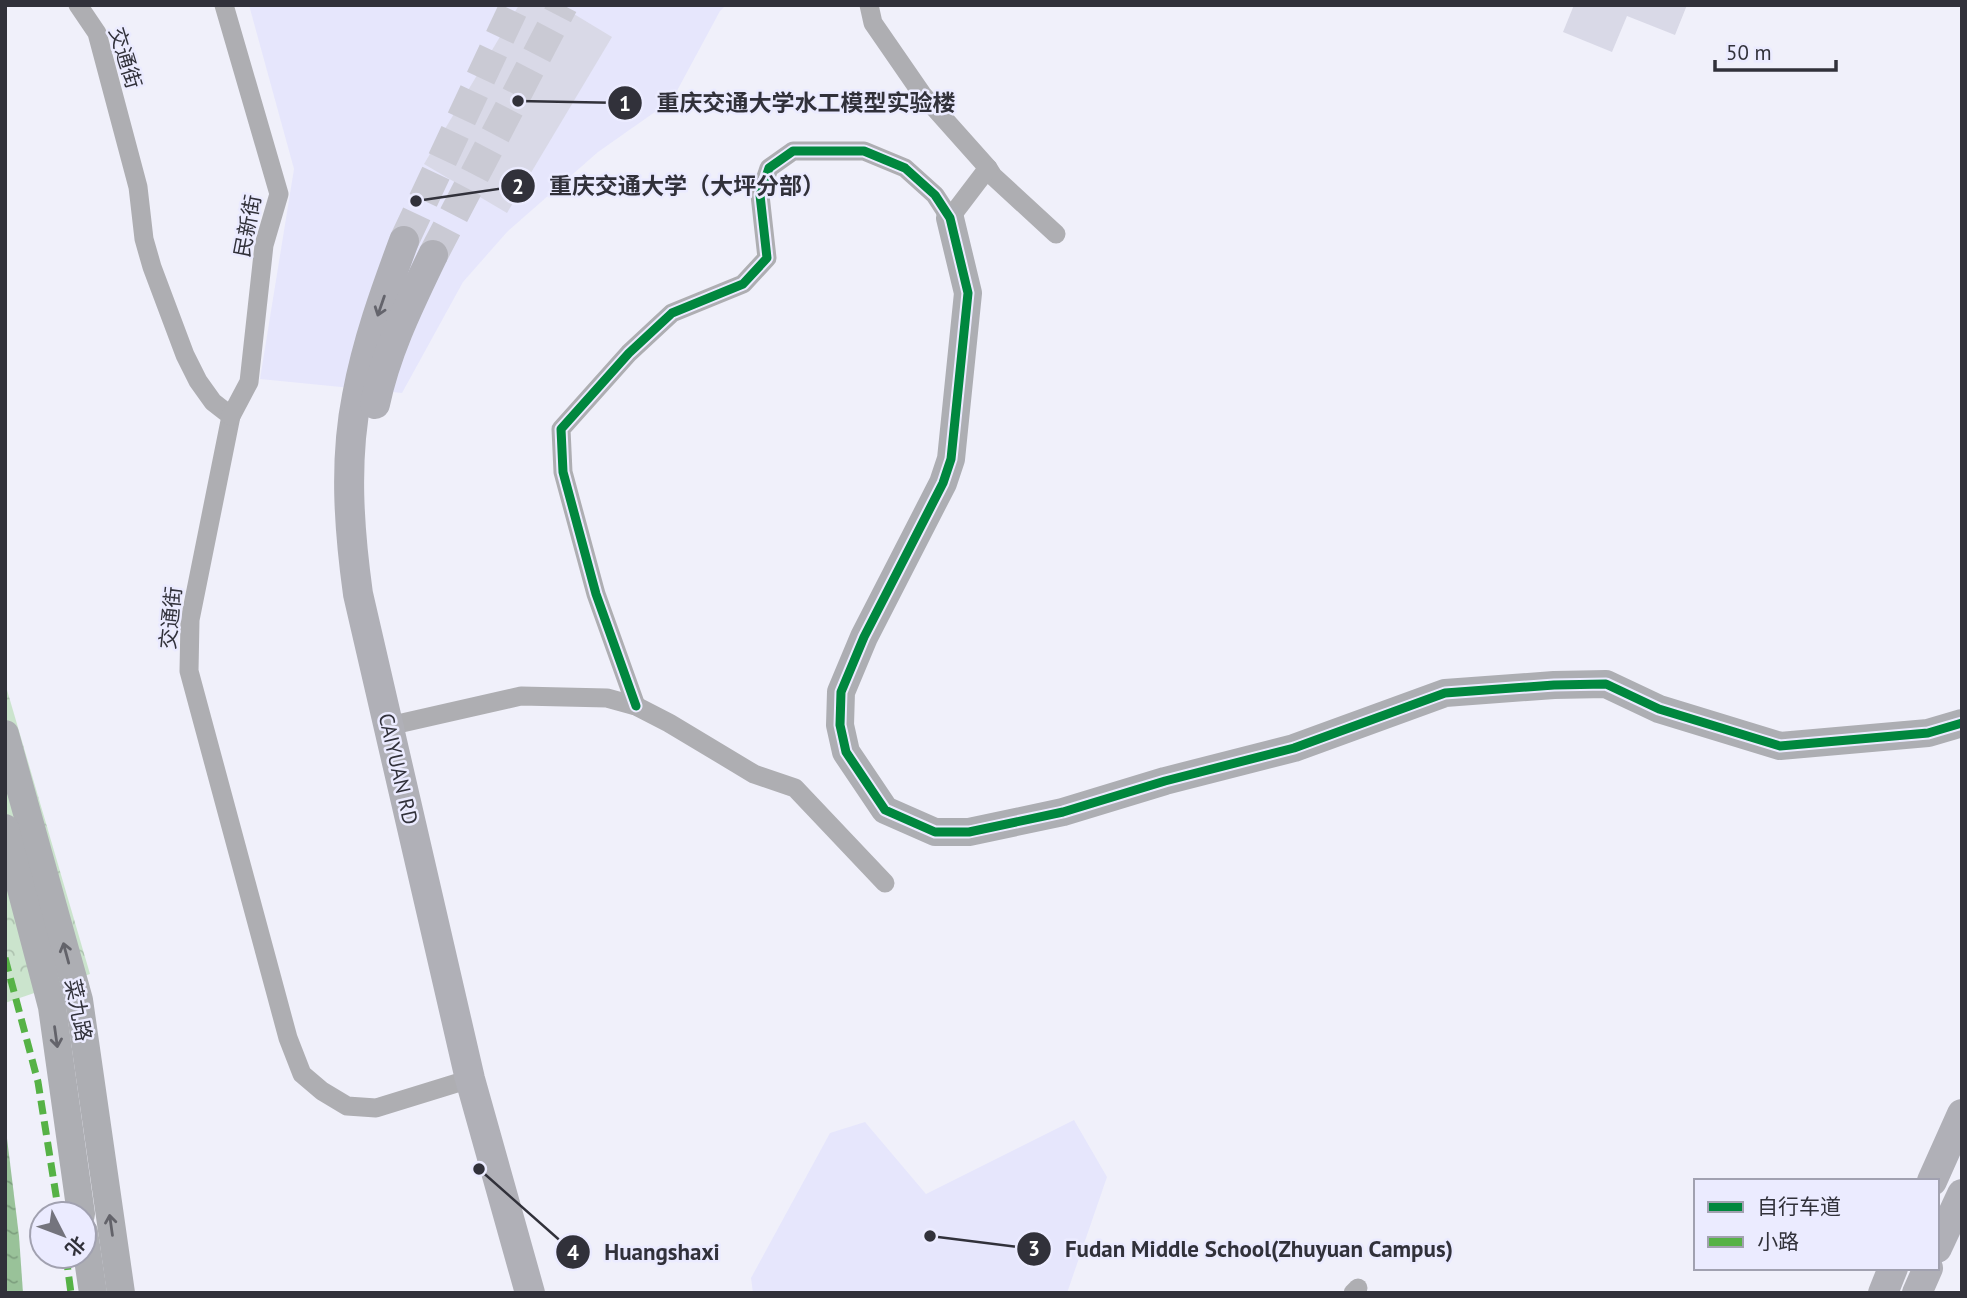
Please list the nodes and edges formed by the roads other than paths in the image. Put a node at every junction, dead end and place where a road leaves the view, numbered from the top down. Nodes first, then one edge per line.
1 (78, 5) edge
2 (224, 5) edge
3 (869, 5) edge
4 (988, 168) junction
5 (950, 218) junction
6 (1056, 234) dead end
7 (404, 242) tunnel mouth
8 (433, 255) tunnel mouth
9 (231, 416) junction
10 (636, 706) junction
11 (1962, 711) edge
12 (402, 723) junction
13 (1962, 723) edge
14 (5, 734) edge
15 (1890, 737) junction
16 (5, 828) edge
17 (885, 883) dead end
18 (470, 1079) junction
19 (1962, 1114) edge
20 (1933, 1179) edge
21 (1962, 1194) edge
22 (79, 1200) edge
23 (1939, 1244) edge
24 (90, 1270) edge
25 (1892, 1270) edge
26 (1927, 1270) edge
27 (93, 1293) edge
28 (121, 1293) edge
29 (530, 1293) edge
30 (547, 1293) edge
31 (1882, 1293) edge
32 (1917, 1293) edge

1 - 9 street, 交通街
2 - 9 street, 民新街
3 - 4 street
4 - 5 street
4 - 6 street
5 - 10 street
5 - 15 street
7 -> 18 main road, CAIYUAN RD
8 - 12 main road, CAIYUAN RD
9 - 18 street, 交通街
10 - 12 street
10 - 17 street
11 - 15 street
12 - 30 main road, CAIYUAN RD
13 - 15 street
28 -> 14 street, 菜九路
16 -> 22 street, 菜九路
18 - 29 main road, CAIYUAN RD
19 - 20 main road
21 - 23 main road
24 - 27 street
25 - 31 main road
26 - 32 main road

